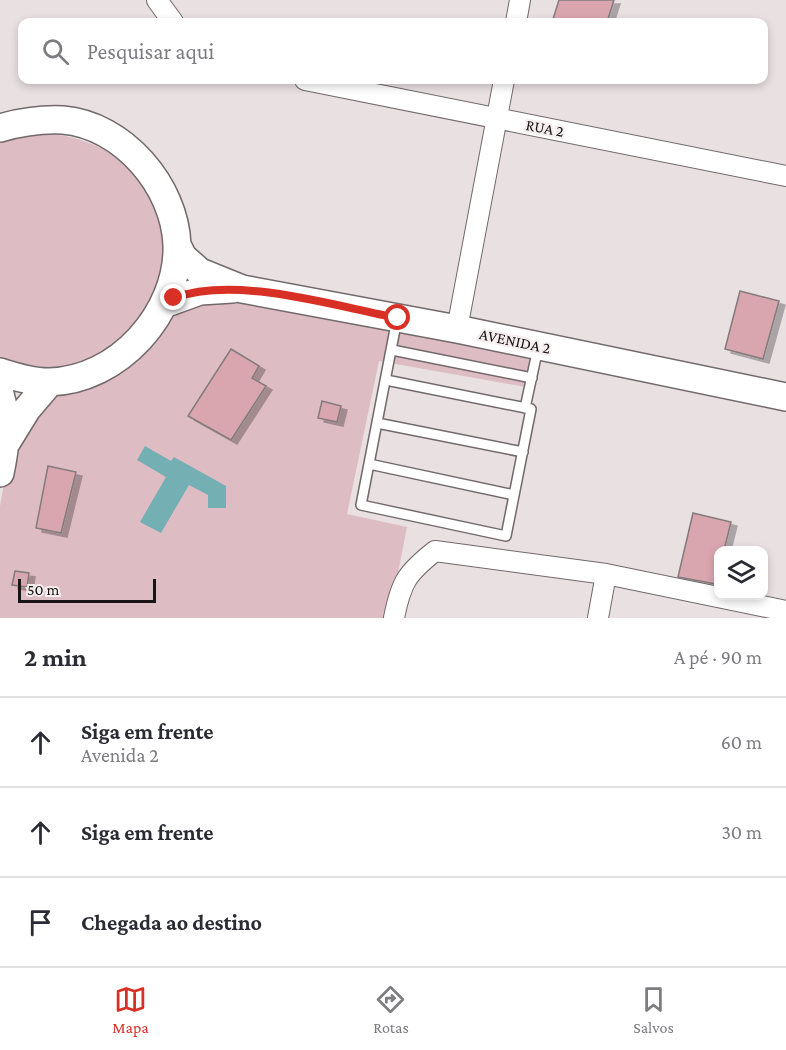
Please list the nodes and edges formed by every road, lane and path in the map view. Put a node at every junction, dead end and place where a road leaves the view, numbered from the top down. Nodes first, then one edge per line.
1 (157, 0) edge
2 (520, 0) edge
3 (170, 18) edge
4 (517, 18) edge
5 (325, 84) edge
6 (503, 84) edge
7 (0, 115) edge
8 (496, 118) junction
9 (28, 120) junction
10 (0, 129) edge
11 (786, 176) edge
12 (177, 245) junction
13 (242, 289) junction
14 (164, 304) junction
15 (398, 318) junction
16 (457, 328) junction
17 (539, 346) junction
18 (392, 350) junction
19 (0, 372) edge
20 (532, 378) junction
21 (386, 380) junction
22 (50, 382) junction
23 (0, 394) edge
24 (786, 397) edge
25 (525, 408) junction
26 (377, 423) junction
27 (6, 443) junction
28 (523, 452) junction
29 (369, 464) junction
30 (0, 473) edge
31 (514, 495) junction
32 (606, 574) junction
33 (786, 611) edge
34 (394, 618) edge
35 (598, 618) edge

1 - 3 street
2 - 4 street
5 - 8 street, RUA 2
6 - 8 street
7 - 9 street
8 - 11 street, RUA 2
8 - 16 street
9 - 10 street
9 - 12 street
12 - 13 street
12 - 14 street
13 - 14 street
13 - 15 street, AVENIDA 2
14 - 22 street
15 - 16 street, AVENIDA 2
15 - 18 lane
16 - 17 street, AVENIDA 2
17 - 20 lane
17 - 24 street, AVENIDA 2
18 - 20 lane
18 - 21 lane
19 - 22 street
20 - 25 lane
21 - 25 lane
21 - 26 lane
22 - 27 street
23 - 27 street
25 - 28 lane
26 - 28 lane
26 - 29 lane
27 - 30 street
28 - 31 lane
29 - 31 lane
29 - 31 lane
32 - 33 street
32 - 34 street
32 - 35 street

